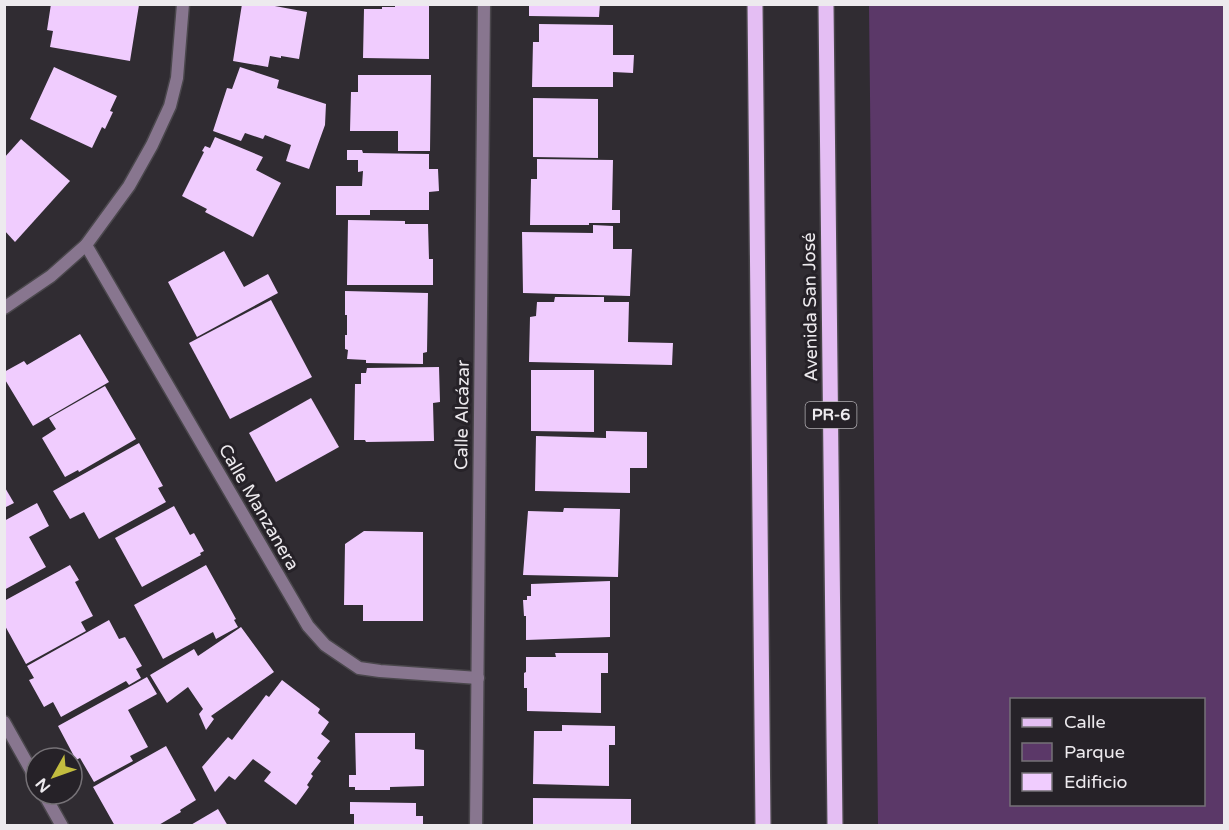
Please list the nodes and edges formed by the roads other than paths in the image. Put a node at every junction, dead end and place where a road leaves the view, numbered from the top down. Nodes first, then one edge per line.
1 (183, 4) edge
2 (484, 4) edge
3 (755, 4) edge
4 (826, 4) edge
5 (86, 245) junction
6 (4, 308) edge
7 (478, 678) junction
8 (4, 722) edge
9 (24, 758) edge
10 (51, 806) edge
11 (62, 825) edge
12 (476, 825) edge
13 (763, 825) edge
14 (835, 825) edge

1 - 5 street
2 - 7 street, Calle Alcázar
3 - 13 main road
4 - 14 main road, Avenida San José / PR-6
5 - 6 street
5 - 7 street, Calle Manzanera
7 - 12 street, Calle Alcázar
8 - 9 street
10 - 11 street

